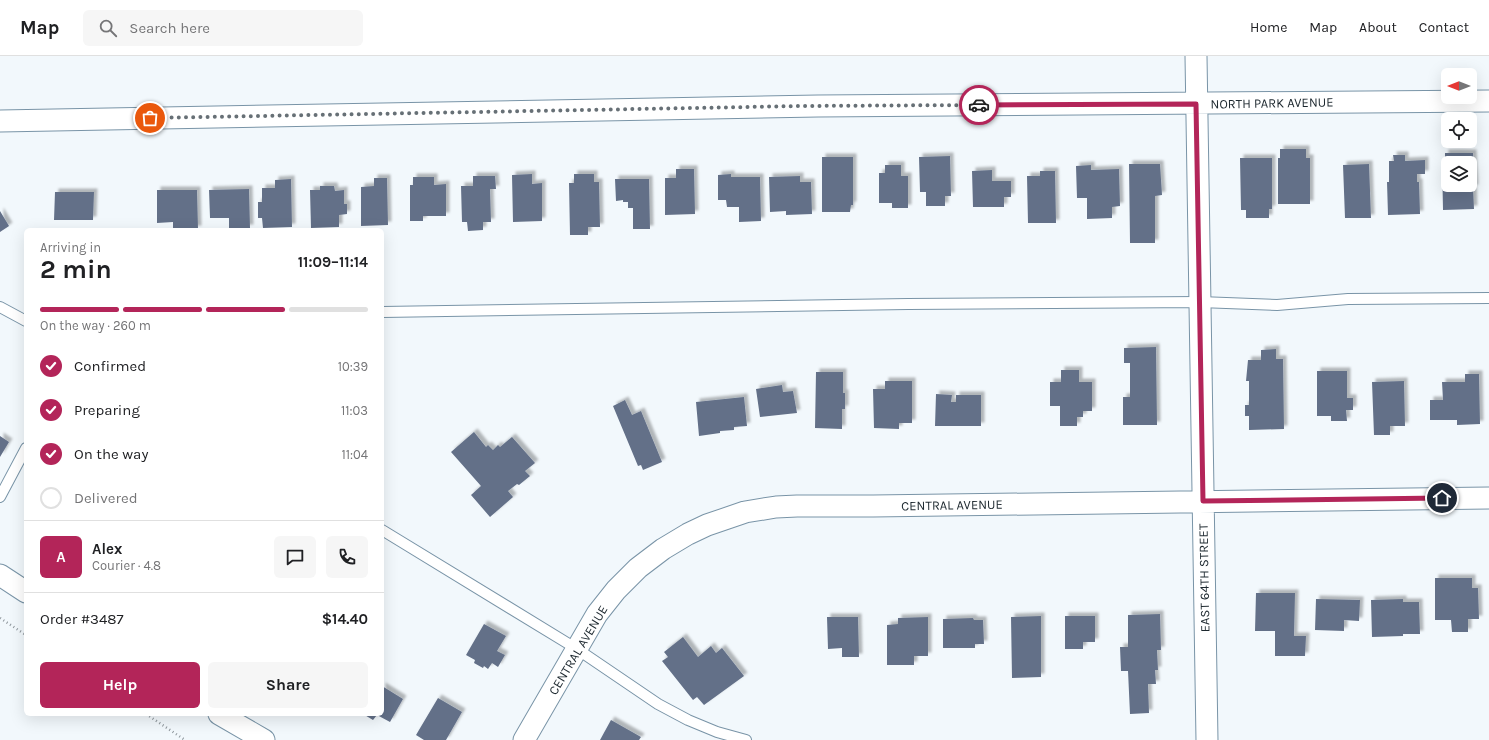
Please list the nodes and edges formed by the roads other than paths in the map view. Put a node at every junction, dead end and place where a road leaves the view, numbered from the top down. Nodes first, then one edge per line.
1 (1196, 56) edge
2 (1489, 101) edge
3 (1196, 104) junction
4 (0, 120) edge
5 (1489, 298) edge
6 (1200, 302) junction
7 (0, 307) edge
8 (384, 312) edge
9 (24, 320) edge
10 (24, 452) edge
11 (0, 497) edge
12 (1489, 498) edge
13 (1203, 501) junction
14 (384, 531) edge
15 (0, 575) edge
16 (24, 591) edge
17 (577, 650) junction
18 (222, 716) edge
19 (264, 740) edge
20 (524, 740) edge
21 (746, 740) edge
22 (1207, 740) edge

1 - 3 street, EAST 64TH STREET
2 - 3 street, NORTH PARK AVENUE
3 - 4 street, NORTH PARK AVENUE
3 - 6 street, EAST 64TH STREET
5 - 6 lane
6 - 8 lane
6 - 13 street, EAST 64TH STREET
7 - 9 lane
10 - 11 lane
12 - 13 street, CENTRAL AVENUE
13 - 17 street, CENTRAL AVENUE
13 - 22 street, EAST 64TH STREET
14 - 17 lane
15 - 16 street
17 - 20 street, CENTRAL AVENUE
17 - 21 lane
18 - 19 street

